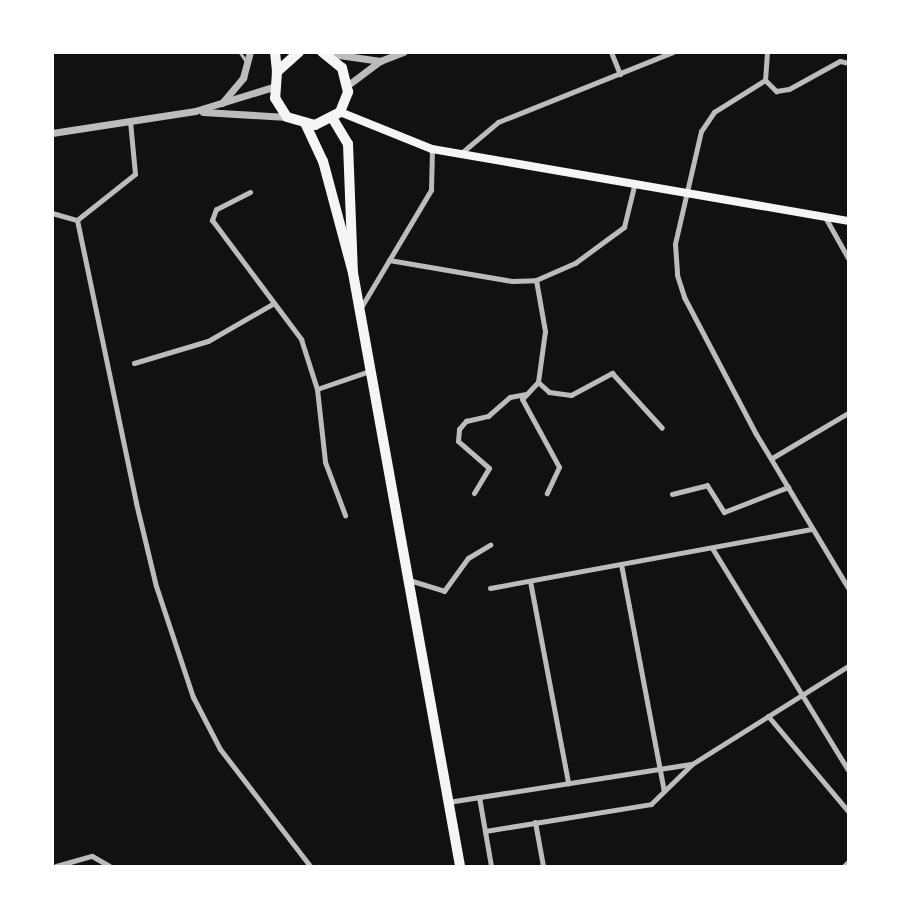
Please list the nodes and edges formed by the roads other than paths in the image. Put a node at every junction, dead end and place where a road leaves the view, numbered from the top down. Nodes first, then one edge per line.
1 (240, 52) edge
2 (250, 52) edge
3 (275, 52) edge
4 (299, 52) edge
5 (322, 52) edge
6 (372, 52) edge
7 (403, 52) edge
8 (611, 52) edge
9 (673, 52) edge
10 (767, 52) edge
11 (380, 61) junction
12 (247, 63) junction
13 (849, 63) edge
14 (277, 72) junction
15 (620, 74) junction
16 (765, 80) junction
17 (348, 85) junction
18 (273, 87) junction
19 (220, 105) junction
20 (195, 111) junction
21 (336, 115) junction
22 (287, 117) junction
23 (130, 121) junction
24 (306, 125) junction
25 (52, 133) edge
26 (432, 149) junction
27 (460, 154) junction
28 (635, 181) junction
29 (687, 191) junction
30 (250, 192) dead end
31 (52, 213) edge
32 (825, 218) junction
33 (77, 220) junction
34 (849, 221) edge
35 (849, 258) edge
36 (389, 260) junction
37 (353, 273) junction
38 (536, 280) junction
39 (274, 303) junction
40 (360, 309) junction
41 (134, 363) dead end
42 (372, 371) junction
43 (538, 382) junction
44 (317, 389) junction
45 (525, 394) junction
46 (849, 413) edge
47 (662, 428) dead end
48 (772, 458) junction
49 (788, 487) junction
50 (474, 493) dead end
51 (547, 493) dead end
52 (672, 494) dead end
53 (345, 515) dead end
54 (813, 529) junction
55 (491, 545) dead end
56 (712, 548) junction
57 (621, 564) junction
58 (408, 580) junction
59 (530, 581) junction
60 (490, 588) dead end
61 (849, 588) edge
62 (849, 666) edge
63 (803, 695) junction
64 (768, 716) junction
65 (692, 764) junction
66 (660, 769) junction
67 (849, 770) edge
68 (568, 783) junction
69 (664, 791) junction
70 (479, 797) junction
71 (448, 802) junction
72 (849, 811) edge
73 (535, 822) junction
74 (485, 831) junction
75 (849, 862) edge
76 (56, 866) edge
77 (109, 866) edge
78 (310, 866) edge
79 (460, 866) edge
80 (491, 866) edge
81 (543, 866) edge
82 (844, 866) edge

1 - 12 lane
2 - 12 street
3 - 14 highway
4 - 14 highway
5 - 11 street
5 - 17 highway
6 - 11 lane
7 - 11 street
8 - 15 street
9 - 15 street
10 - 16 street
11 - 17 street
12 - 19 street
13 - 16 street
14 - 18 highway
15 - 27 street
16 - 29 street
17 - 21 highway
18 - 19 street
18 - 22 highway
19 - 20 street
20 - 22 street
20 - 23 street
21 - 24 highway
21 - 26 main road
21 - 37 highway
22 - 24 highway
23 - 25 street
23 - 33 street
24 - 37 highway
26 - 27 main road
26 - 36 street
27 - 28 main road
28 - 29 main road
28 - 38 street
29 - 32 main road
29 - 48 street
30 - 39 street
31 - 33 street
32 - 34 main road
32 - 35 street
33 - 78 street
36 - 38 street
36 - 40 street
37 - 40 highway
38 - 43 street
39 - 41 street
39 - 44 street
40 - 42 highway
42 - 44 street
42 - 58 highway
43 - 45 street
43 - 47 street
44 - 53 street
45 - 50 street
45 - 51 street
46 - 48 street
48 - 49 street
49 - 52 street
49 - 54 street
54 - 56 street
54 - 61 street
55 - 58 street
56 - 57 street
56 - 63 street
57 - 59 street
57 - 66 street
58 - 71 highway
59 - 60 street
59 - 68 street
62 - 63 street
63 - 64 street
63 - 67 street
64 - 65 street
64 - 72 street
65 - 66 street
65 - 69 street
66 - 68 street
66 - 69 street
68 - 70 street
69 - 73 street
70 - 71 street
70 - 74 street
71 - 79 highway
73 - 74 street
73 - 81 street
74 - 80 street
75 - 82 street
76 - 77 street

